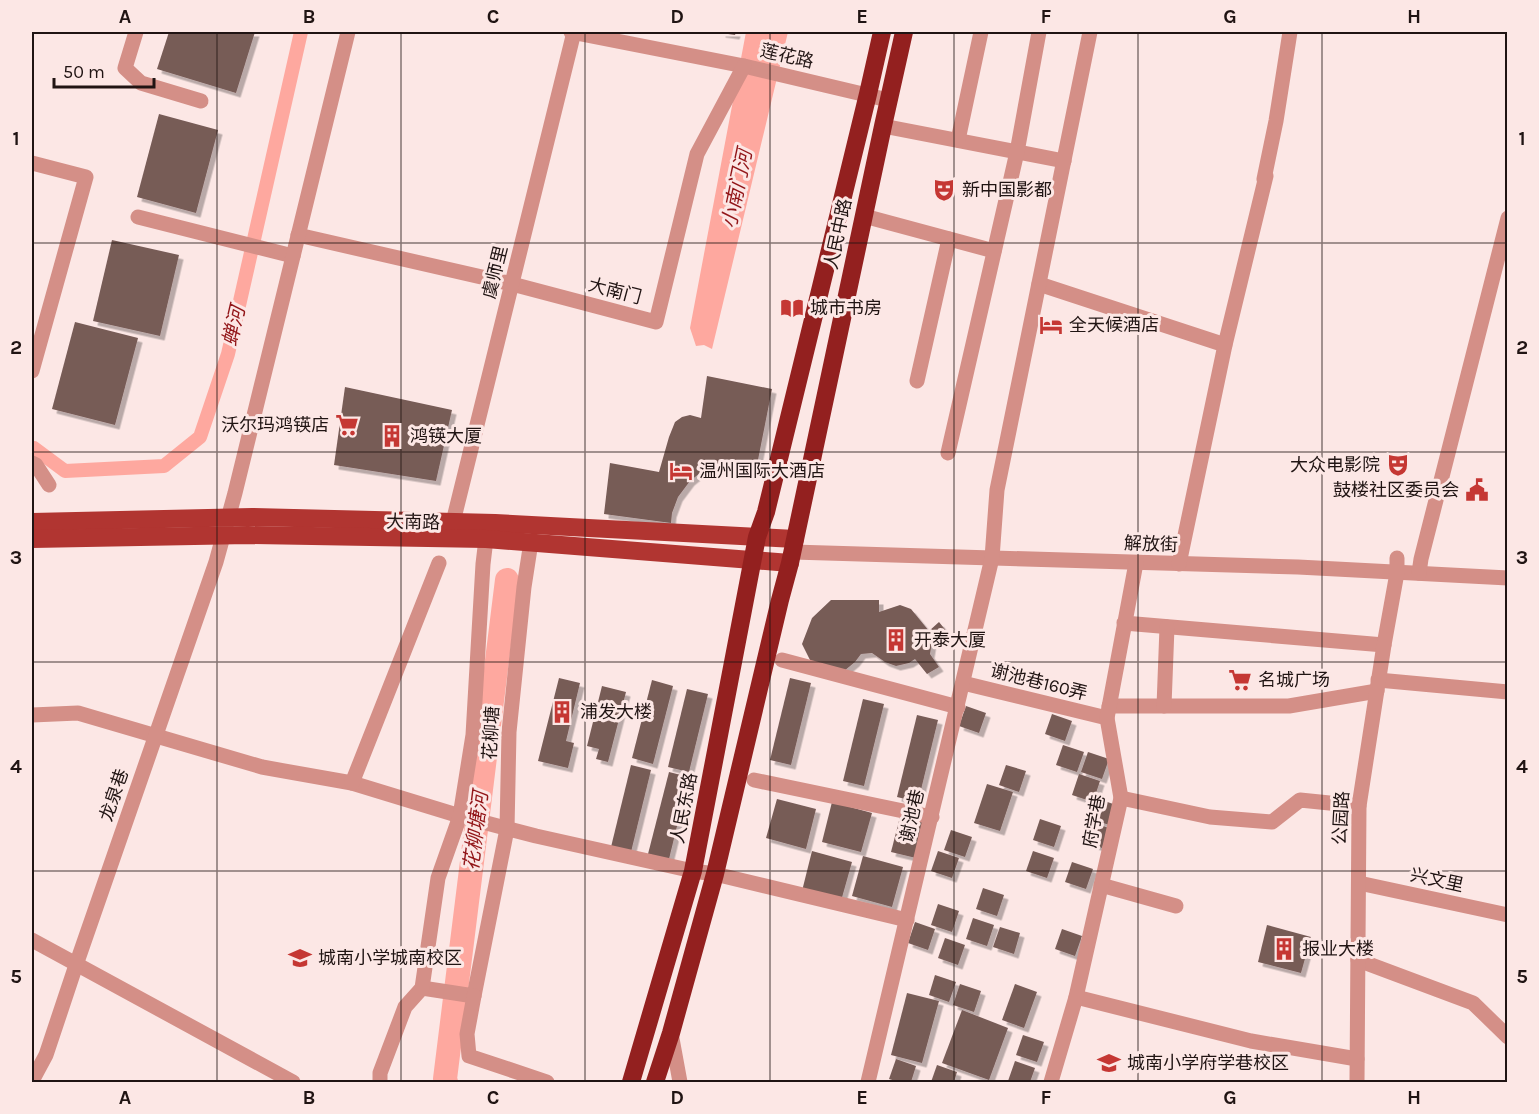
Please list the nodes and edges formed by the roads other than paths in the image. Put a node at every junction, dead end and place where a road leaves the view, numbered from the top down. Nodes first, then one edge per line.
1 (136, 32) edge
2 (348, 32) edge
3 (573, 32) edge
4 (882, 32) edge
5 (904, 32) edge
6 (981, 32) edge
7 (1039, 32) edge
8 (1090, 32) edge
9 (1290, 32) edge
10 (744, 66) junction
11 (868, 94) junction
12 (888, 99) junction
13 (201, 101) dead end
14 (883, 126) junction
15 (958, 140) junction
16 (1017, 152) junction
17 (1064, 161) junction
18 (32, 163) edge
19 (864, 216) junction
20 (138, 217) dead end
21 (1508, 218) edge
22 (298, 235) junction
23 (949, 239) junction
24 (994, 251) junction
25 (293, 256) junction
26 (1039, 284) junction
27 (512, 285) junction
28 (1225, 345) junction
29 (32, 371) edge
30 (917, 381) dead end
31 (948, 453) dead end
32 (32, 463) edge
33 (49, 486) dead end
34 (228, 518) junction
35 (32, 522) edge
36 (453, 522) junction
37 (532, 533) junction
38 (492, 534) junction
39 (223, 536) junction
40 (757, 537) junction
41 (32, 539) edge
42 (793, 551) junction
43 (992, 558) junction
44 (752, 560) junction
45 (439, 563) dead end
46 (1136, 563) junction
47 (1179, 564) junction
48 (1397, 565) junction
49 (1419, 573) junction
50 (1508, 578) edge
51 (1124, 623) junction
52 (1167, 627) junction
53 (1384, 645) junction
54 (782, 660) dead end
55 (963, 683) junction
56 (1378, 685) junction
57 (1508, 692) edge
58 (1164, 706) junction
59 (958, 707) junction
60 (1108, 712) junction
61 (32, 715) edge
62 (156, 735) junction
63 (754, 780) dead end
64 (352, 783) junction
65 (1121, 798) junction
66 (1359, 806) junction
67 (460, 816) junction
68 (932, 817) junction
69 (507, 829) junction
70 (693, 870) junction
71 (715, 874) junction
72 (1359, 883) junction
73 (1101, 885) junction
74 (1176, 906) dead end
75 (1508, 915) edge
76 (907, 920) junction
77 (32, 940) edge
78 (1358, 960) junction
79 (76, 965) junction
80 (422, 988) junction
81 (471, 996) junction
82 (1076, 997) junction
83 (671, 1033) junction
84 (1508, 1036) edge
85 (1357, 1059) junction
86 (32, 1081) edge
87 (293, 1083) edge
88 (380, 1083) edge
89 (547, 1083) edge
90 (631, 1083) edge
91 (655, 1083) edge
92 (680, 1083) edge
93 (868, 1083) edge
94 (1051, 1083) edge
95 (1357, 1083) edge

1 - 13 street
2 - 22 street
3 - 10 street, 莲花路
3 - 27 street, 虞师里
4 - 11 highway, 人民中路
5 - 12 highway, 人民中路
6 - 15 street
7 - 16 street
8 - 17 street, 谢池巷
9 - 28 street
10 - 11 street, 莲花路
10 - 27 street, 大南门
11 - 12 street, 莲花路
11 - 40 highway, 人民中路
12 - 14 highway, 人民中路
14 - 15 street
14 - 19 highway, 人民中路
15 - 16 street
16 - 17 street
16 - 24 street
17 - 26 street, 谢池巷
18 - 29 street
19 - 23 street
19 - 42 highway, 人民中路
20 - 25 street
21 - 49 street
22 - 25 street
22 - 27 street, 大南门
23 - 24 street
23 - 30 street
24 - 31 street
25 - 34 street
26 - 28 street
26 - 43 street, 谢池巷
27 - 36 street, 虞师里
28 - 47 street
32 - 33 street
34 - 35 main road, 大南路
34 - 36 main road, 大南路
34 - 39 street, 龙泉巷
36 - 38 main road, 大南路
37 - 38 main road, 大南路
37 - 40 main road, 大南路
37 - 44 main road, 大南路
37 - 69 street, 花柳塘
38 - 39 main road, 大南路
38 - 67 street
39 - 41 main road, 大南路
39 - 62 street, 龙泉巷
40 - 42 main road, 大南路
40 - 44 highway, 人民东路
42 - 43 street, 解放街
42 - 44 main road, 大南路
42 - 71 highway
43 - 46 street, 解放街
43 - 55 street, 谢池巷
44 - 70 highway, 人民东路
45 - 64 street
46 - 47 street, 解放街
46 - 51 street, 府学巷
47 - 48 street, 解放街
48 - 49 street, 解放街
48 - 53 street, 公园路
49 - 50 street, 解放街
51 - 52 street
51 - 60 street, 府学巷
52 - 53 street
52 - 58 street
53 - 56 street, 公园路
54 - 59 street
55 - 59 street, 谢池巷
55 - 60 street, 谢池巷160弄
56 - 57 street, 谢池巷160弄
56 - 58 street, 谢池巷160弄
56 - 66 street, 公园路
58 - 60 street, 谢池巷160弄
59 - 68 street, 谢池巷
60 - 65 street, 府学巷
61 - 62 street
62 - 64 street
62 - 79 street, 龙泉巷
63 - 68 street
64 - 67 street
65 - 66 street
65 - 73 street, 府学巷
66 - 72 street, 公园路
67 - 69 street
67 - 80 street
68 - 76 street, 谢池巷
69 - 70 street
69 - 81 street, 花柳塘
70 - 71 street
70 - 90 highway, 人民东路
71 - 76 street
71 - 83 highway
72 - 75 street, 兴文里
72 - 78 street, 公园路
73 - 74 street
73 - 82 street, 府学巷
76 - 93 street, 谢池巷
77 - 79 street
78 - 84 street
78 - 85 street, 公园路
79 - 86 street, 龙泉巷
79 - 87 street
80 - 81 street
80 - 88 street
81 - 89 street, 花柳塘
82 - 85 street
82 - 94 street, 府学巷
83 - 91 highway
83 - 92 street
85 - 95 street, 公园路

